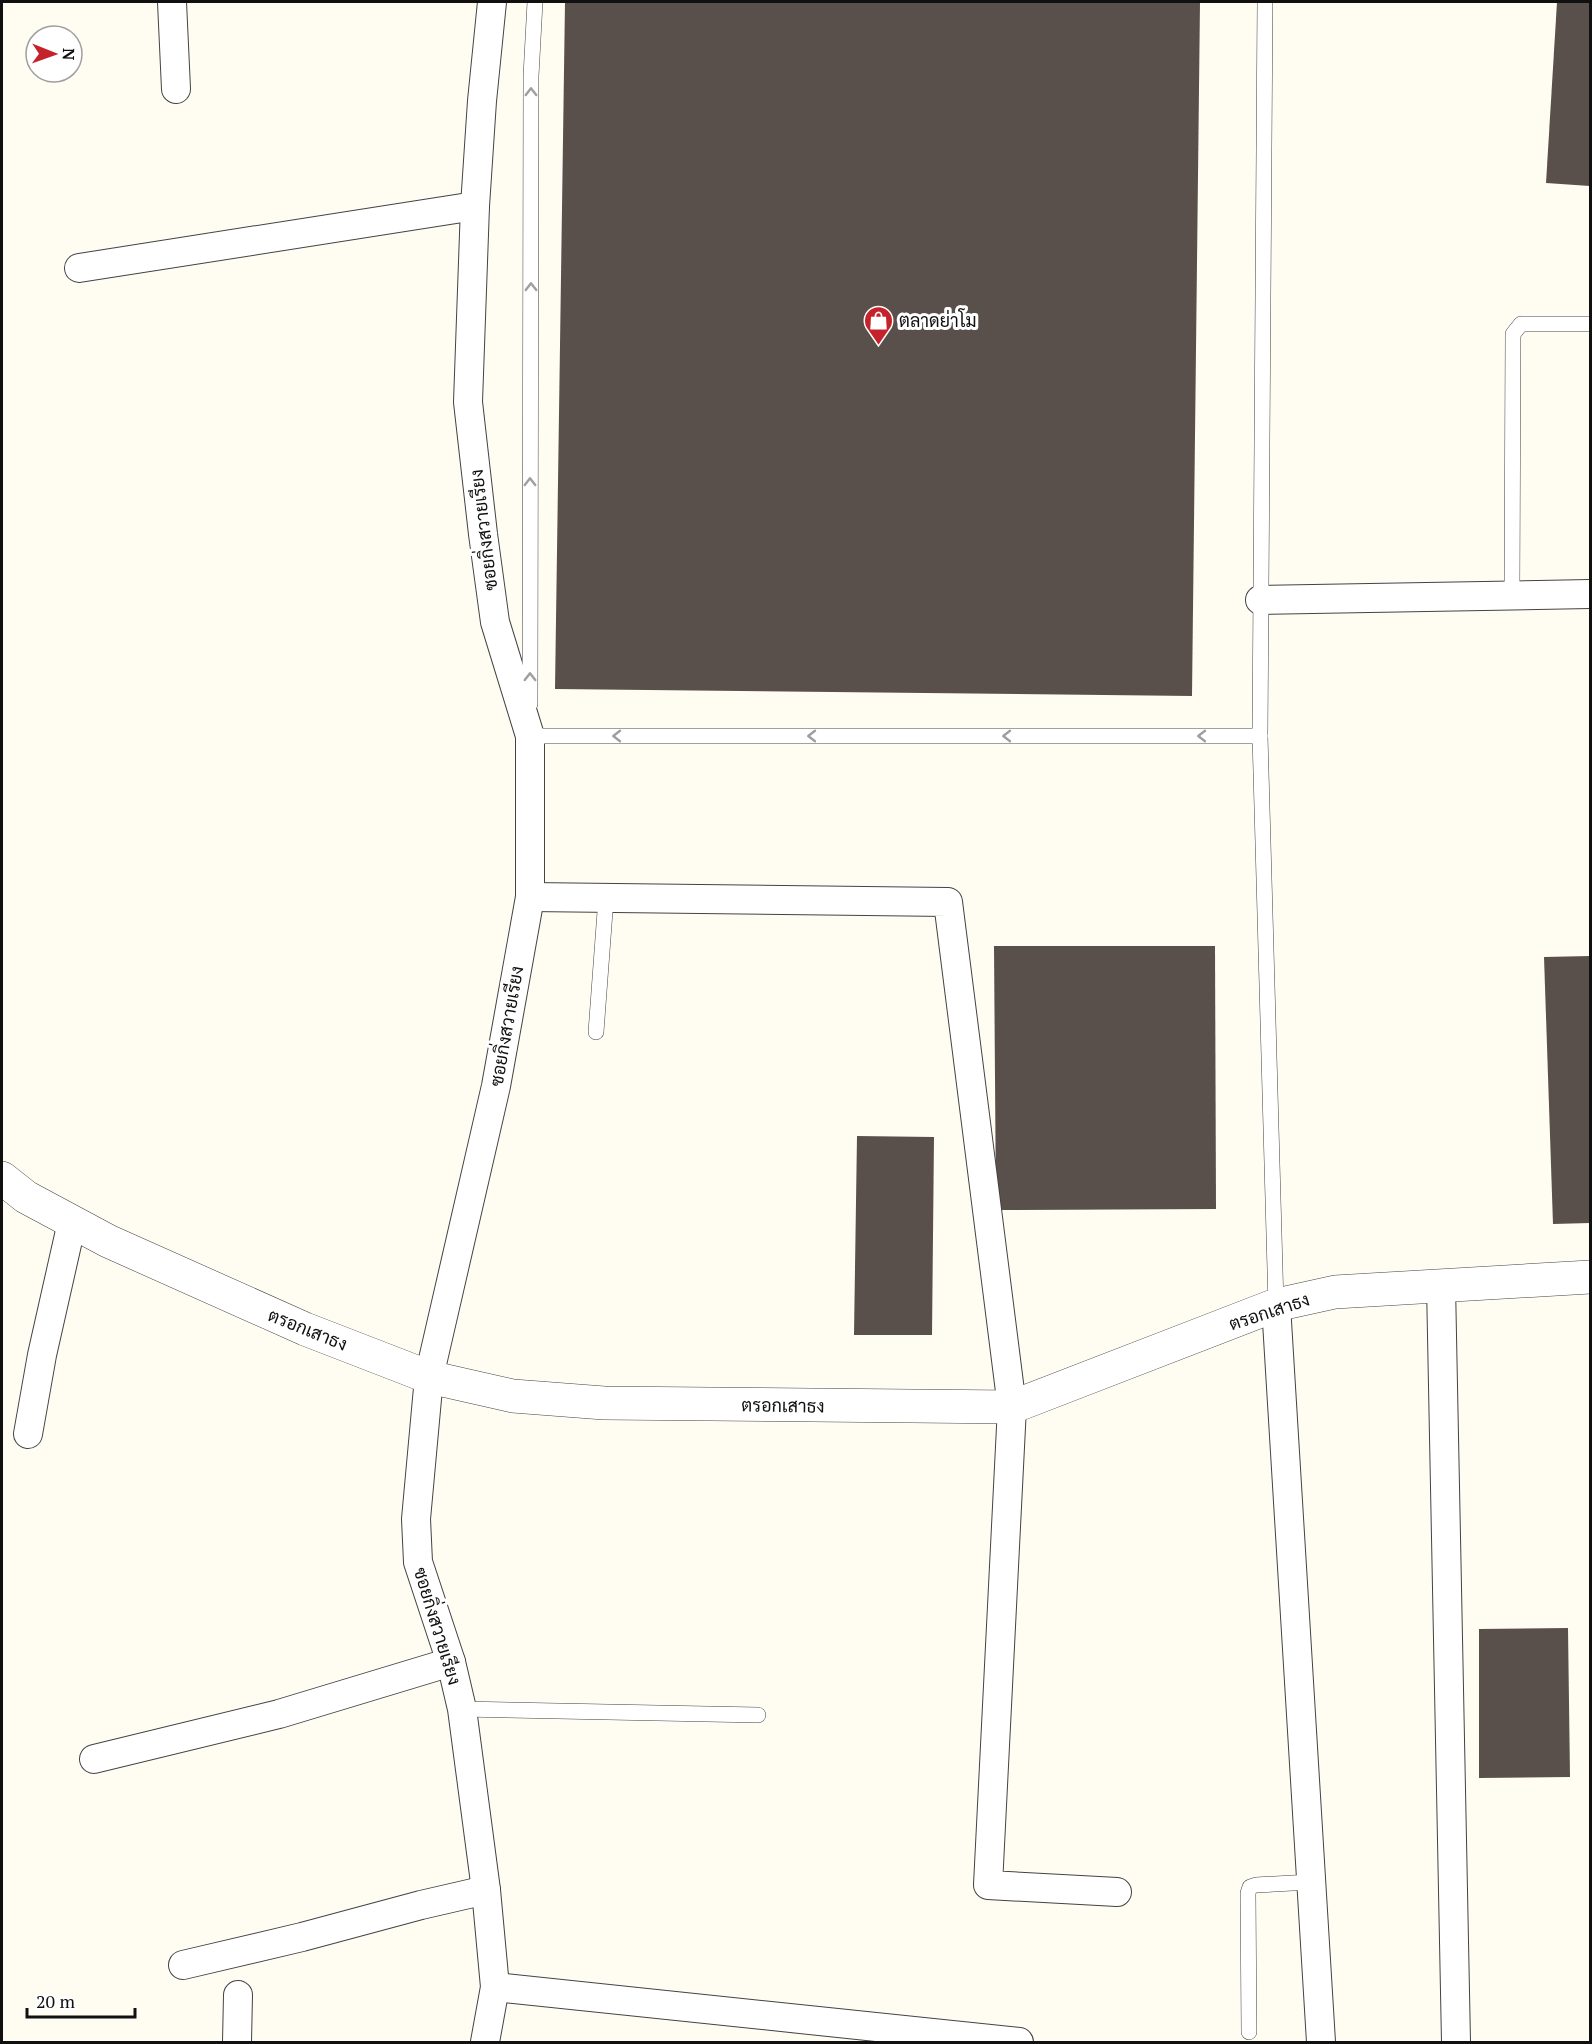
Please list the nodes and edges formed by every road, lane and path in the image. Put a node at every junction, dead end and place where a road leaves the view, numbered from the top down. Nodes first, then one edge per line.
1 (172, 2) edge
2 (492, 2) edge
3 (535, 2) edge
4 (1265, 2) edge
5 (176, 88) dead end
6 (475, 206) junction
7 (79, 268) dead end
8 (1590, 324) edge
9 (1590, 594) edge
10 (1512, 595) junction
11 (1260, 600) junction
12 (530, 736) junction
13 (1260, 736) junction
14 (530, 897) junction
15 (606, 898) junction
16 (596, 1032) dead end
17 (2, 1178) edge
18 (72, 1222) junction
19 (1590, 1277) edge
20 (1441, 1285) junction
21 (1276, 1305) junction
22 (429, 1377) junction
23 (1012, 1407) junction
24 (28, 1434) dead end
25 (451, 1662) junction
26 (462, 1709) junction
27 (758, 1716) dead end
28 (94, 1759) dead end
29 (1311, 1882) junction
30 (486, 1890) junction
31 (1117, 1892) dead end
32 (183, 1965) dead end
33 (495, 1987) junction
34 (237, 1995) dead end
35 (1250, 2032) dead end
36 (237, 2043) edge
37 (485, 2043) edge
38 (1019, 2043) edge
39 (1321, 2043) edge
40 (1456, 2043) edge

1 - 5 street
2 - 6 street, ซอยกิ่งสวายเรียง
12 -> 3 lane
4 - 11 lane
6 - 7 street
6 - 12 street, ซอยกิ่งสวายเรียง
8 - 10 lane
9 - 10 street
10 - 11 street
11 - 13 lane
13 -> 12 lane
12 - 14 street, ซอยกิ่งสวายเรียง
13 - 21 lane
14 - 15 street
14 - 22 street, ซอยกิ่งสวายเรียง
15 - 16 lane
15 - 23 street
17 - 18 street, ตรอกเสาธง
18 - 22 street, ตรอกเสาธง
18 - 24 street
19 - 20 street, ตรอกเสาธง
20 - 21 street, ตรอกเสาธง
20 - 40 street
21 - 23 street, ตรอกเสาธง
21 - 29 street
22 - 23 street, ตรอกเสาธง
22 - 25 street, ซอยกิ่งสวายเรียง
23 - 31 street
25 - 26 street, ซอยกิ่งสวายเรียง
25 - 28 street
26 - 27 lane
26 - 30 street, ซอยกิ่งสวายเรียง
29 - 35 lane
29 - 39 street
30 - 32 street
30 - 33 street, ซอยกิ่งสวายเรียง
33 - 37 street, ซอยกิ่งสวายเรียง
33 - 38 street
34 - 36 street

